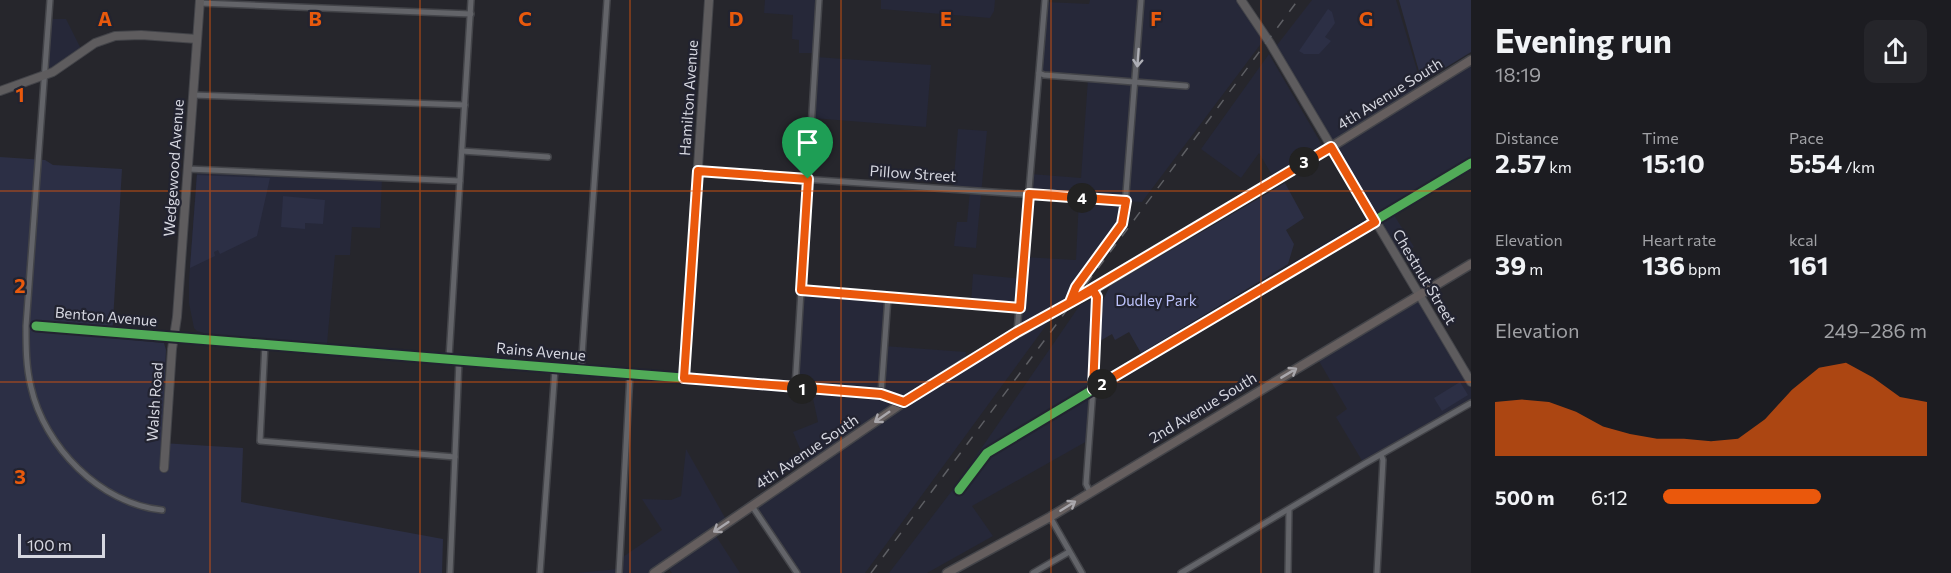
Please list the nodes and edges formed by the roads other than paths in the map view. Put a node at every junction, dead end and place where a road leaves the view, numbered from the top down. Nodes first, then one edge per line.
1 (50, 0) edge
2 (471, 0) edge
3 (607, 0) edge
4 (709, 0) edge
5 (819, 0) edge
6 (1045, 0) edge
7 (1142, 0) edge
8 (1241, 0) edge
9 (200, 1) edge
10 (471, 14) junction
11 (197, 39) junction
12 (1471, 60) edge
13 (1039, 73) junction
14 (45, 75) junction
15 (1136, 82) junction
16 (1186, 86) dead end
17 (0, 90) edge
18 (193, 95) junction
19 (465, 105) junction
20 (1331, 147) junction
21 (462, 151) junction
22 (548, 157) dead end
23 (1471, 163) edge
24 (188, 169) junction
25 (698, 171) junction
26 (808, 179) junction
27 (460, 181) junction
28 (1029, 194) junction
29 (1126, 201) junction
30 (1375, 222) junction
31 (1471, 264) edge
32 (801, 290) junction
33 (1093, 290) junction
34 (1419, 295) junction
35 (888, 297) junction
36 (1070, 302) junction
37 (1020, 308) junction
38 (36, 326) dead end
39 (1017, 332) junction
40 (174, 338) junction
41 (265, 344) junction
42 (449, 358) junction
43 (459, 360) junction
44 (555, 369) junction
45 (581, 370) junction
46 (630, 374) junction
47 (684, 378) junction
48 (1471, 382) edge
49 (795, 388) junction
50 (1093, 389) junction
51 (881, 394) junction
52 (904, 402) junction
53 (1471, 403) edge
54 (1381, 454) junction
55 (455, 457) junction
56 (164, 468) dead end
57 (959, 490) dead end
58 (1089, 492) junction
59 (752, 506) junction
60 (162, 510) dead end
61 (1289, 510) junction
62 (1050, 517) junction
63 (1069, 552) junction
64 (1189, 571) edge
65 (450, 573) edge
66 (540, 573) edge
67 (619, 573) edge
68 (654, 573) edge
69 (797, 573) edge
70 (946, 573) edge
71 (1033, 573) edge
72 (1082, 573) edge
73 (1181, 573) edge
74 (1288, 573) edge
75 (1377, 573) edge

1 - 14 street
2 - 10 street
3 - 45 street
4 - 25 street, Hamilton Avenue
5 - 26 street
6 - 13 street
7 -> 15 street
8 - 20 street, Chestnut Street
9 - 10 street
9 - 11 street, Wedgewood Avenue
10 - 19 street
11 - 14 street
11 - 18 street, Wedgewood Avenue
12 - 20 main road, 4th Avenue South
13 - 15 street
13 - 28 street
14 - 17 street
14 - 60 street
15 - 16 street
15 - 29 street
18 - 19 street
18 - 24 street, Wedgewood Avenue
19 - 21 street
20 - 30 street, Chestnut Street
20 - 33 main road, 4th Avenue South
21 - 22 street
21 - 27 street
23 - 30 street
24 - 27 street
24 - 40 street, Wedgewood Avenue
25 - 26 street, Pillow Street
25 - 47 street, Hamilton Avenue
26 - 28 street, Pillow Street
26 - 32 street
27 - 42 street
28 - 29 street, Pillow Street
28 - 37 street
29 - 36 street
30 - 34 street, Chestnut Street
30 - 50 street
31 - 34 main road, 2nd Avenue South
32 - 35 street
32 - 49 street
33 - 36 main road, 4th Avenue South
33 - 50 street
34 - 48 street, Chestnut Street
58 -> 34 main road, 2nd Avenue South
35 - 37 street
35 - 51 street
36 - 39 main road, 4th Avenue South
37 - 39 street
38 - 40 street, Benton Avenue
39 - 52 main road, 4th Avenue South
40 - 41 street, Rains Avenue
40 - 56 street, Walsh Road
41 - 42 street, Rains Avenue
41 - 55 street
42 - 43 street, Rains Avenue
43 - 44 street, Rains Avenue
43 - 55 street
44 - 45 street, Rains Avenue
44 - 66 street
45 - 46 street, Rains Avenue
46 - 47 street, Rains Avenue
46 - 67 street
47 - 49 street, Rains Avenue
49 - 51 street, Rains Avenue
50 - 57 street
50 - 58 street
51 - 52 street, Rains Avenue
52 -> 59 main road, 4th Avenue South
53 - 54 street
54 - 61 street
54 - 75 street
55 - 65 street
62 -> 58 main road, 2nd Avenue South
59 -> 68 main road, 4th Avenue South
59 - 69 street
61 - 64 street
61 - 74 street
62 - 63 street
62 - 70 main road, 2nd Avenue South
63 - 71 street
63 - 72 street
64 - 73 street

